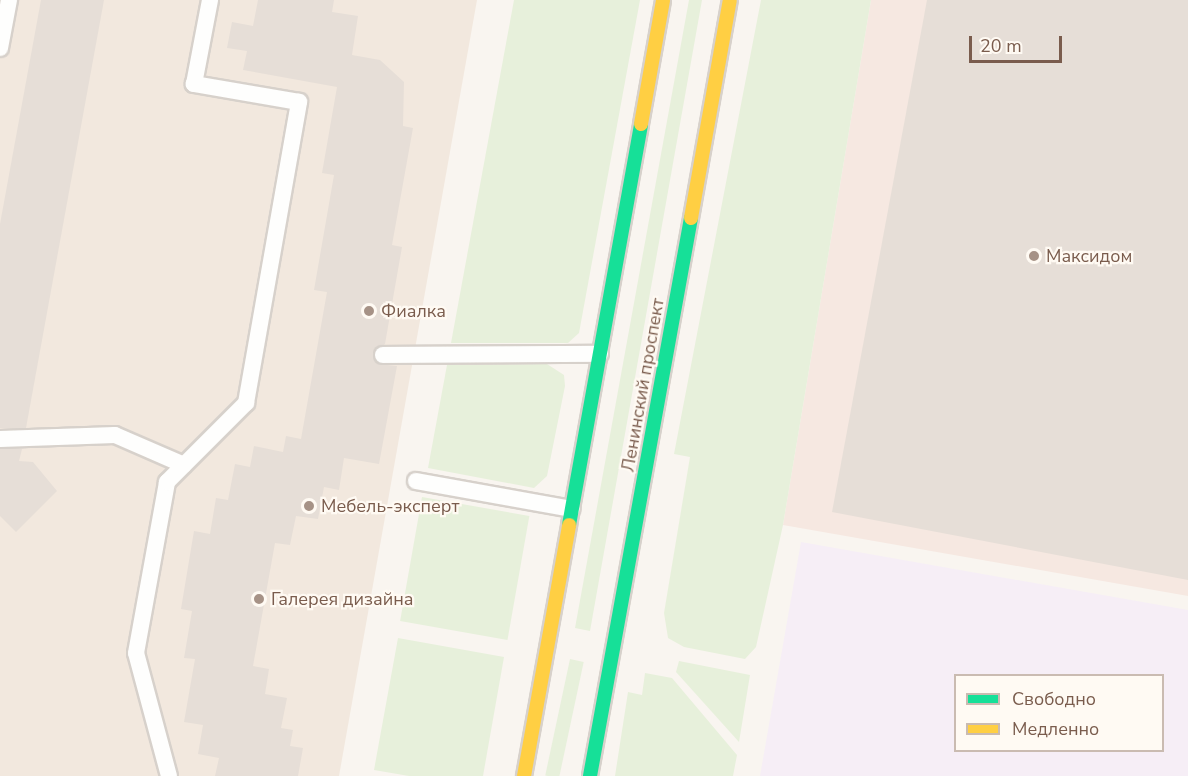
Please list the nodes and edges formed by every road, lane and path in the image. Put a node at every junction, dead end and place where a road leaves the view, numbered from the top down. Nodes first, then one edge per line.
1 (9, 0) edge
2 (210, 0) edge
3 (663, 0) edge
4 (730, 0) edge
5 (0, 48) edge
6 (600, 354) junction
7 (383, 355) dead end
8 (0, 439) edge
9 (184, 465) junction
10 (416, 482) dead end
11 (572, 509) junction
12 (169, 776) edge
13 (524, 776) edge
14 (590, 776) edge

1 - 5 lane
2 - 9 lane
3 - 6 main road
4 - 14 main road, Ленинский проспект
6 - 7 lane
6 - 11 main road
8 - 9 lane
9 - 12 lane
10 - 11 lane
11 - 13 main road

